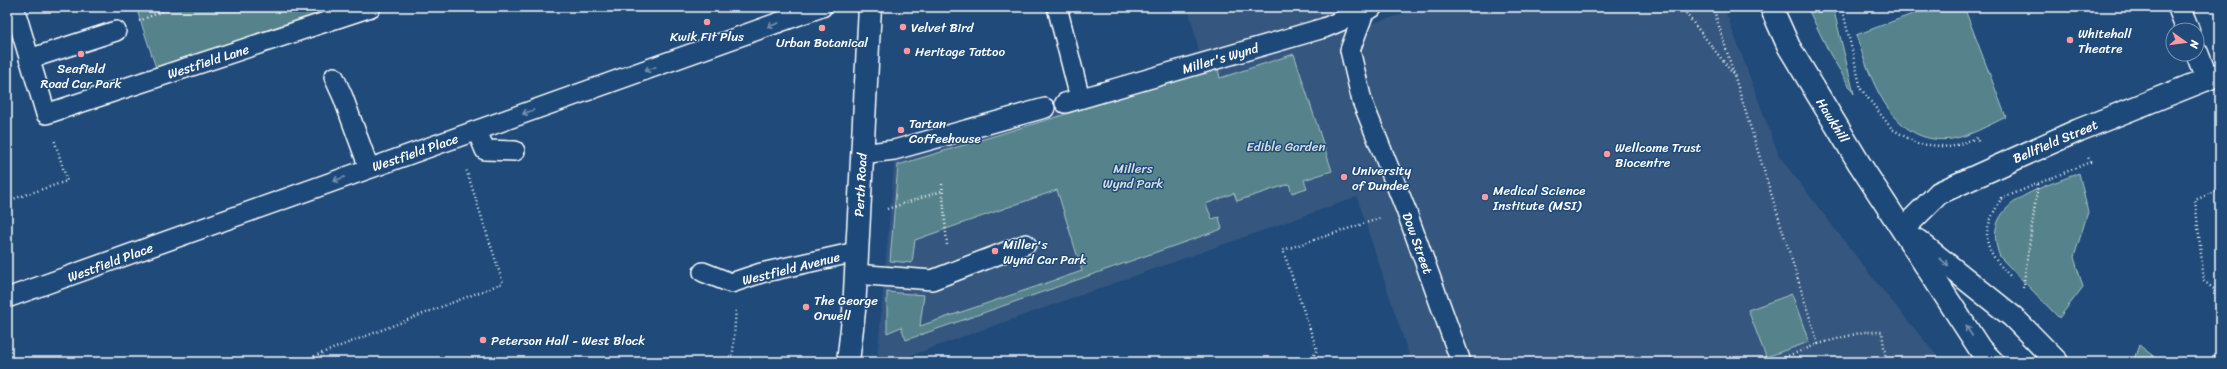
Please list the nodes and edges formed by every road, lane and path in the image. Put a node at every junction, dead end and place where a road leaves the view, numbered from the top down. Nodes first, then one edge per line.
1 (14, 7) edge
2 (172, 7) edge
3 (371, 7) edge
4 (822, 7) edge
5 (870, 7) edge
6 (1057, 7) edge
7 (1681, 7) edge
8 (1713, 7) edge
9 (1771, 7) edge
10 (2179, 7) edge
11 (1369, 9) edge
12 (2185, 22) edge
13 (116, 31) joint
14 (29, 59) junction
15 (2203, 62) edge
16 (334, 77) dead end
17 (1736, 77) junction
18 (2214, 77) edge
19 (1045, 108) dead end
20 (46, 114) junction
21 (477, 131) junction
22 (456, 138) junction
23 (515, 151) dead end
24 (861, 154) junction
25 (369, 168) junction
26 (942, 184) dead end
27 (2038, 184) dead end
28 (2220, 190) edge
29 (942, 191) junction
30 (7, 201) edge
31 (1406, 210) junction
32 (858, 219) junction
33 (1903, 229) junction
34 (1026, 244) dead end
35 (856, 252) junction
36 (703, 272) dead end
37 (855, 274) junction
38 (949, 274) junction
39 (738, 281) junction
40 (2023, 288) dead end
41 (2220, 294) edge
42 (7, 298) edge
43 (1818, 344) junction
44 (299, 362) edge
45 (727, 362) edge
46 (848, 362) edge
47 (1310, 362) edge
48 (1461, 362) edge
49 (1773, 362) edge
50 (1886, 362) edge
51 (1993, 362) edge
52 (2057, 362) edge

1 - 14 lane
2 - 13 path
3 - 20 lane, Westfield Lane
4 -> 21 lane, Westfield Place
5 - 24 street, Perth Road
6 - 11 lane, Miller's Wynd
7 - 17 path
8 - 17 path
9 - 33 street, Hawkhill
10 - 12 street
11 - 31 lane, Dow Street
13 - 14 lane
14 - 20 lane
15 - 18 street
16 - 25 lane
17 - 43 path
18 - 33 street, Bellfield Street
19 - 24 lane
20 - 30 path
21 - 22 lane, Westfield Place
21 - 23 lane
22 - 25 lane, Westfield Place
22 - 44 path
24 - 32 street, Perth Road
25 -> 42 lane, Westfield Place
26 - 29 path
27 - 40 path
28 - 41 path
29 - 32 path
29 - 38 path
31 - 47 path
31 - 48 lane, Dow Street
32 - 35 street, Perth Road
51 -> 33 street, Hawkhill
33 -> 52 street, Hawkhill
34 - 38 lane
35 - 37 street, Perth Road
35 - 39 lane, Westfield Avenue
36 - 39 lane, Westfield Avenue
37 - 38 lane
37 - 46 street, Perth Road
39 - 45 path
43 - 49 path
43 - 50 path

